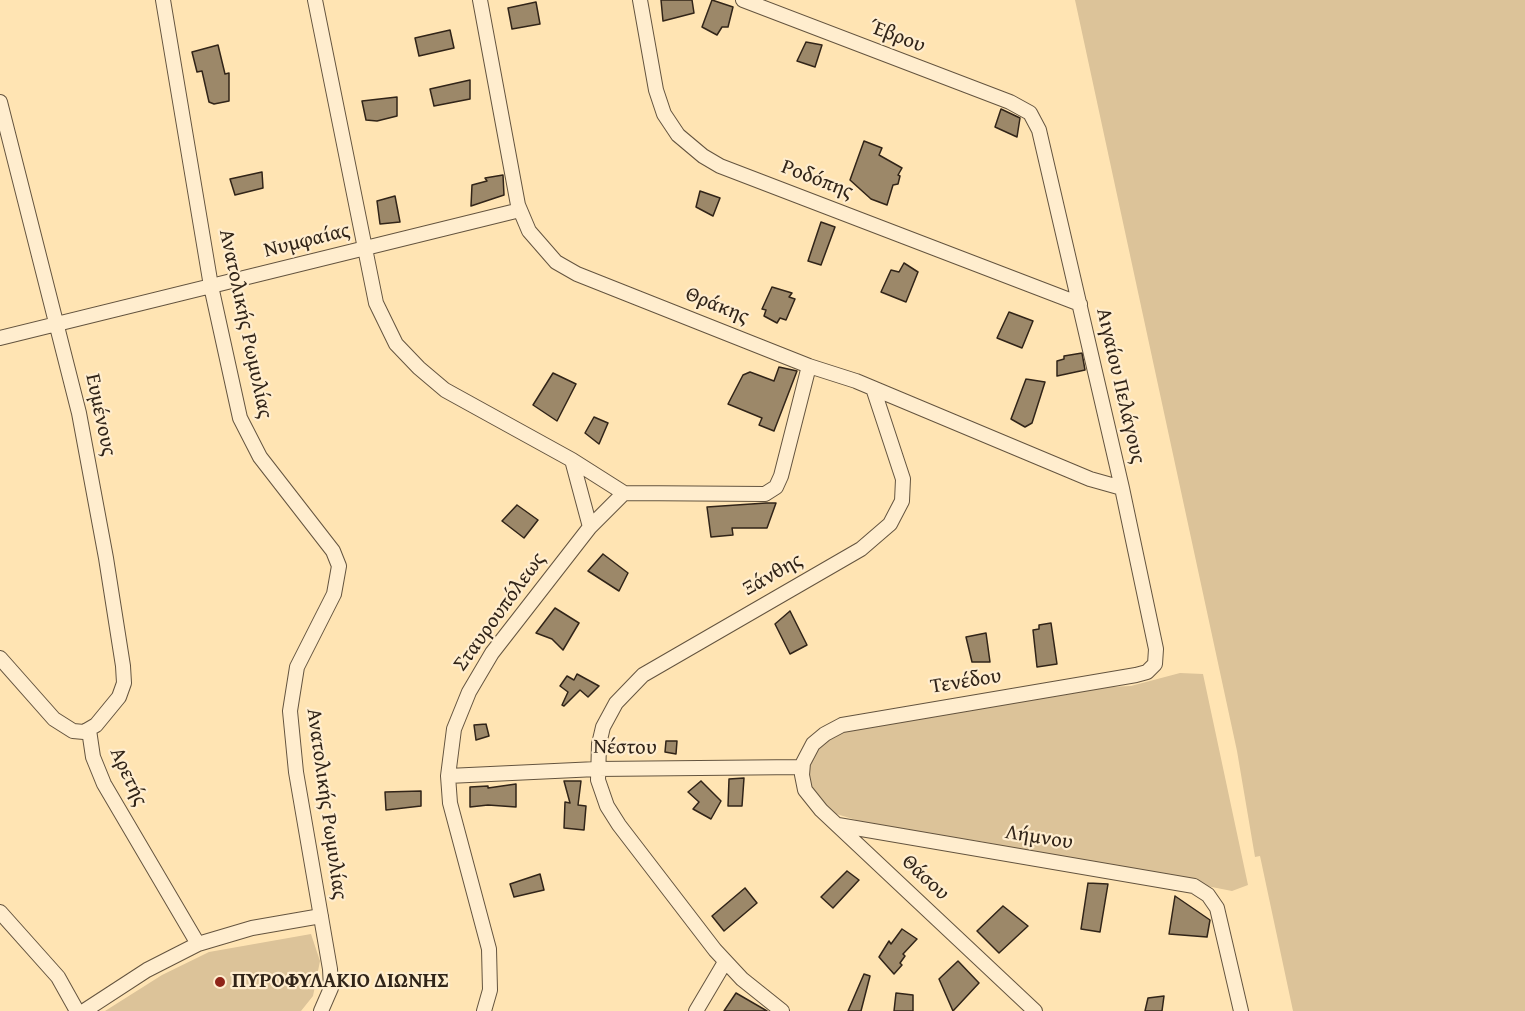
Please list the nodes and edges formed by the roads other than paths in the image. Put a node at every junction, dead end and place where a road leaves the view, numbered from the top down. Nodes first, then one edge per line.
1 (163, 0) edge
2 (315, 0) edge
3 (480, 0) edge
4 (640, 0) edge
5 (743, 0) edge
6 (0, 102) edge
7 (1034, 117) joint
8 (520, 210) junction
9 (364, 248) junction
10 (211, 286) junction
11 (1080, 304) junction
12 (58, 324) junction
13 (0, 338) edge
14 (809, 366) junction
15 (873, 388) junction
16 (572, 460) junction
17 (1122, 488) junction
18 (624, 493) junction
19 (590, 526) junction
20 (0, 657) edge
21 (1154, 665) joint
22 (89, 730) junction
23 (802, 767) junction
24 (597, 768) junction
25 (448, 776) junction
26 (838, 825) junction
27 (0, 912) edge
28 (321, 916) junction
29 (198, 944) junction
30 (725, 962) junction
31 (77, 1011) edge
32 (84, 1011) edge
33 (321, 1011) edge
34 (484, 1011) edge
35 (696, 1011) edge
36 (782, 1011) edge
37 (1035, 1011) edge
38 (1241, 1011) edge

1 - 10 street, Ανατολικής Ρωμυλίας
2 - 9 street
3 - 8 street, Θράκης
4 - 11 street, Ροδόπης
5 - 7 street, Έβρου
6 - 12 street, Ευμένους
7 - 11 street, Αιγαίου Πελάγους
8 - 9 street, Νυμφαίας
8 - 14 street, Θράκης
9 - 10 street, Νυμφαίας
9 - 16 street
10 - 12 street, Νυμφαίας
10 - 28 street, Ανατολικής Ρωμυλίας
11 - 17 street, Αιγαίου Πελάγους
12 - 13 street, Νυμφαίας
12 - 22 street, Ευμένους
14 - 15 street, Θράκης
14 - 18 street
15 - 17 street, Θράκης
15 - 24 street, Ξάνθης
16 - 18 street
16 - 19 street
17 - 21 street, Αιγαίου Πελάγους
18 - 19 street, Σταυρουπόλεως
19 - 25 street, Σταυρουπόλεως
20 - 22 street, Αρετής
21 - 23 street, Τενέδου
22 - 29 street, Αρετής
23 - 24 street, Νέστου
23 - 26 street, Θάσου
24 - 25 street, Νέστου
24 - 30 street
25 - 34 street, Σταυρουπόλεως
26 - 37 street, Θάσου
26 - 38 street, Λήμνου
27 - 31 street
28 - 29 street
28 - 33 street, Ανατολικής Ρωμυλίας
29 - 32 street
30 - 35 street
30 - 36 street

